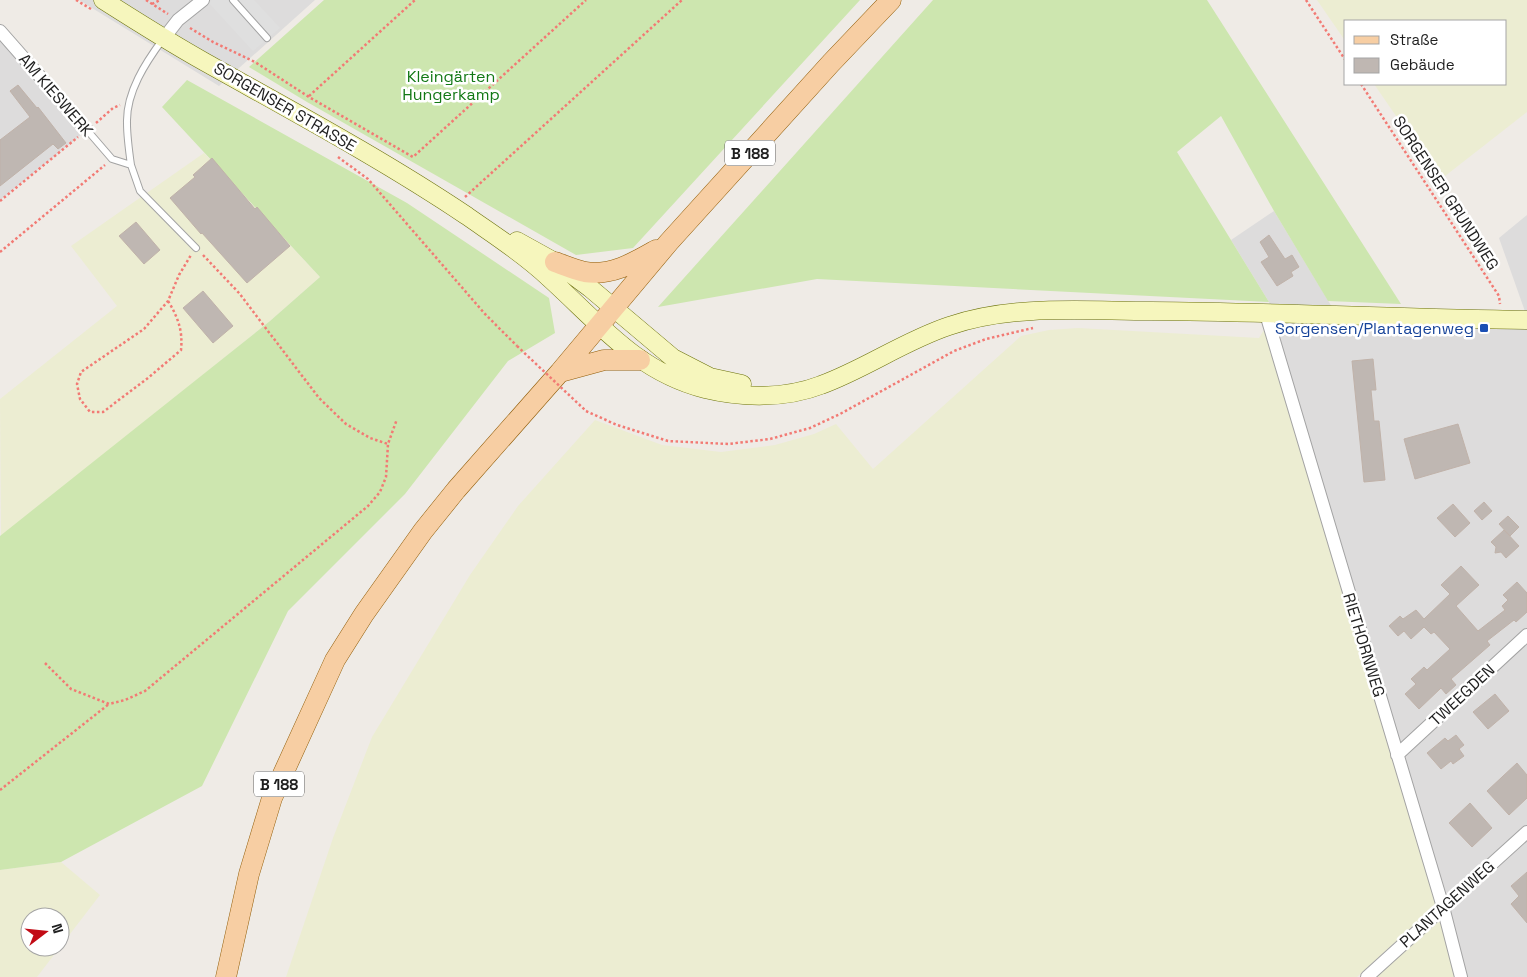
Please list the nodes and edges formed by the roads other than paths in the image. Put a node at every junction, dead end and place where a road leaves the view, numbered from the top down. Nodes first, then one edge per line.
1 (103, 0) edge
2 (203, 0) edge
3 (233, 0) edge
4 (891, 0) edge
5 (0, 31) edge
6 (164, 38) junction
7 (267, 38) dead end
8 (87, 130) joint
9 (131, 165) junction
10 (460, 212) junction
11 (669, 242) junction
12 (196, 248) road end
13 (555, 262) junction
14 (614, 307) junction
15 (1266, 314) junction
16 (1527, 320) edge
17 (599, 325) junction
18 (640, 360) junction
19 (855, 369) junction
20 (560, 372) junction
21 (1527, 636) edge
22 (1397, 755) junction
23 (1527, 832) edge
24 (1443, 907) junction
25 (226, 977) edge
26 (1367, 977) edge
27 (1461, 977) edge

1 - 6 main road, SORGENSER STRASSE
2 - 6 street
3 - 7 lane
4 - 11 main road, B 188
5 - 8 street, AM KIESWERK
6 - 9 lane
6 - 10 main road, SORGENSER STRASSE
8 - 9 lane, AM KIESWERK
9 - 12 lane
10 - 13 main road
10 - 17 main road
11 - 13 main road
11 - 14 main road, B 188
13 - 14 main road
14 - 17 main road, B 188
14 - 19 main road
15 - 16 main road
15 - 19 main road
15 - 22 street, RIETHORNWEG
17 - 18 main road
17 - 20 main road, B 188
18 - 19 main road
18 - 20 main road
20 - 25 main road, B 188
21 - 22 street, TWEEGDEN
22 - 24 street, RIETHORNWEG
23 - 24 street, PLANTAGENWEG
24 - 26 street, PLANTAGENWEG
24 - 27 street, RIETHORNWEG

